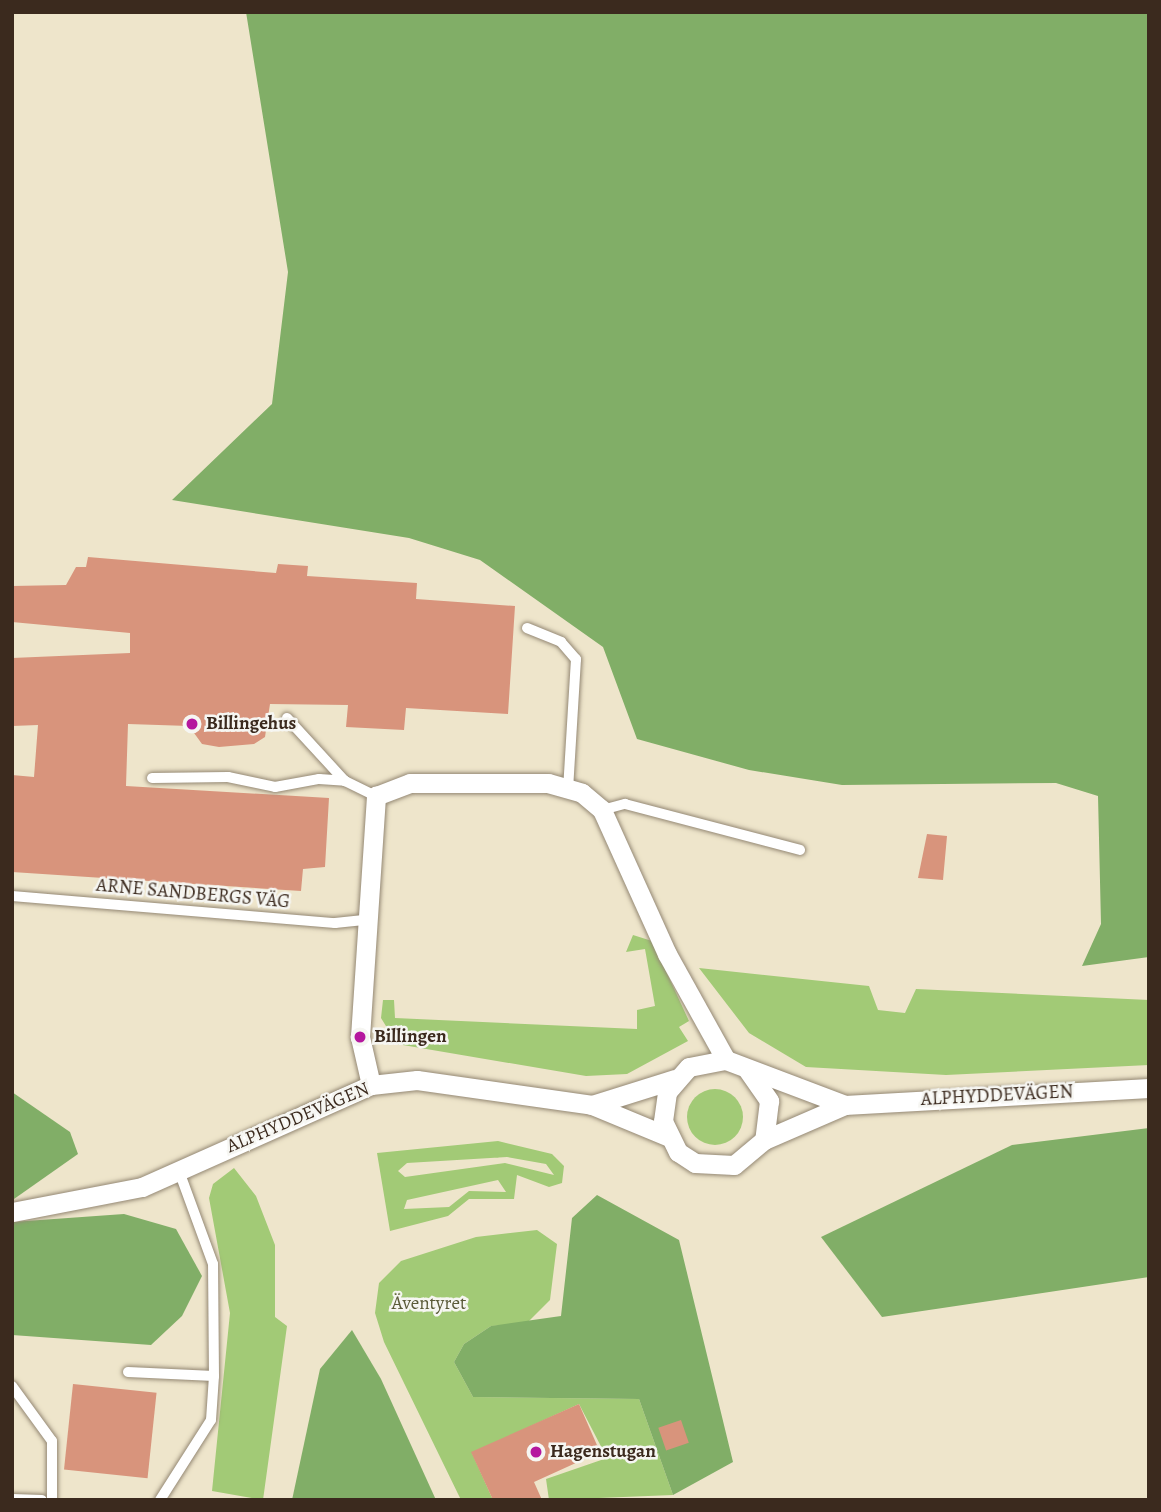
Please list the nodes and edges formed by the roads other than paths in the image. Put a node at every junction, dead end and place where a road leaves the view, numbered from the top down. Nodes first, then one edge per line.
1 (527, 628) dead end
2 (287, 718) dead end
3 (152, 778) dead end
4 (345, 781) junction
5 (568, 789) junction
6 (376, 796) junction
7 (602, 810) junction
8 (800, 850) dead end
9 (12, 896) edge
10 (371, 919) junction
11 (726, 1060) junction
12 (747, 1069) junction
13 (675, 1079) junction
14 (371, 1085) junction
15 (1149, 1088) edge
16 (592, 1105) junction
17 (845, 1105) junction
18 (667, 1136) junction
19 (764, 1140) junction
20 (179, 1171) junction
21 (12, 1212) edge
22 (128, 1372) dead end
23 (214, 1376) junction
24 (12, 1386) edge
25 (12, 1499) edge
26 (43, 1500) edge
27 (52, 1500) edge
28 (160, 1500) edge

1 - 5 lane
2 - 4 lane
3 - 4 lane
4 - 6 lane
5 - 6 street
5 - 7 street
6 - 10 street
7 - 8 lane
7 - 11 street
9 - 10 lane, ARNE SANDBERGS VÄG
10 - 14 street
11 - 12 street
11 - 13 street
12 - 17 street, ALPHYDDEVÄGEN
12 - 19 street
13 - 16 street, ALPHYDDEVÄGEN
13 - 18 street
14 - 16 street, ALPHYDDEVÄGEN
14 - 20 street, ALPHYDDEVÄGEN
15 - 17 street, ALPHYDDEVÄGEN
16 - 18 street, ALPHYDDEVÄGEN
17 - 19 street, ALPHYDDEVÄGEN
18 - 19 street
20 - 21 street, ALPHYDDEVÄGEN
20 - 23 lane
22 - 23 lane
23 - 28 lane
24 - 27 lane
25 - 26 lane

